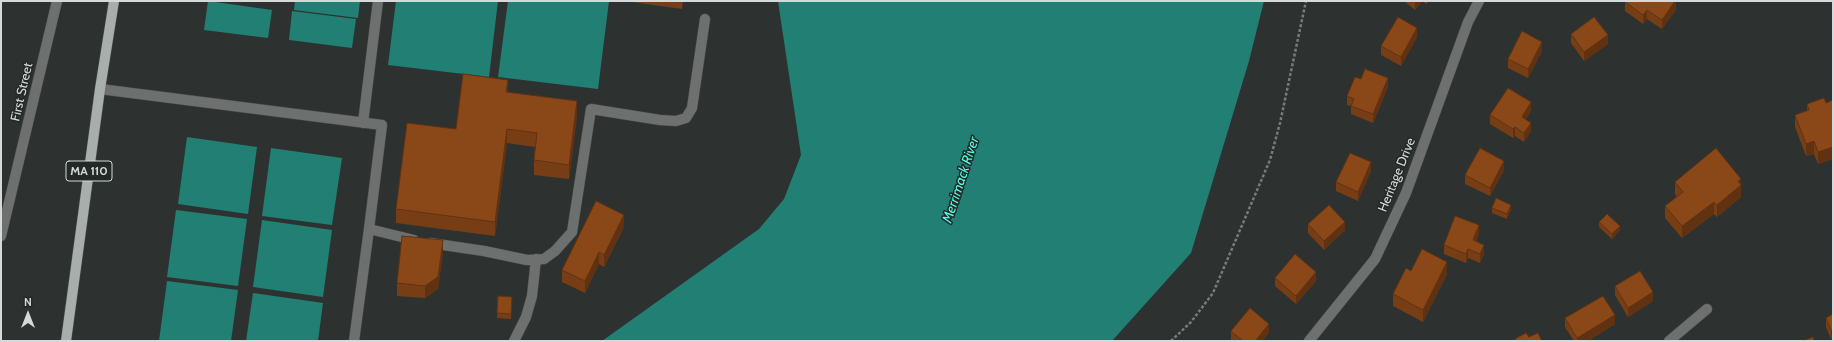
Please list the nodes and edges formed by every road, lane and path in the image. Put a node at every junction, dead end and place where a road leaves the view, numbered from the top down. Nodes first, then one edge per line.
1 (57, 1) edge
2 (114, 1) edge
3 (378, 1) edge
4 (1306, 1) edge
5 (1479, 1) edge
6 (705, 19) dead end
7 (100, 89) junction
8 (363, 123) junction
9 (2, 228) edge
10 (369, 229) junction
11 (536, 259) junction
12 (1707, 309) dead end
13 (66, 341) edge
14 (354, 341) edge
15 (514, 341) edge
16 (1171, 341) edge
17 (1309, 341) edge
18 (1669, 341) edge

1 - 9 street, First Street
2 - 7 main road, MA 110
3 - 8 street
4 - 16 path
5 - 17 street, Heritage Drive
6 - 11 street
7 - 8 street
7 - 13 main road, MA 110
8 - 10 street
10 - 11 street
10 - 14 street
11 - 15 street
12 - 18 street

